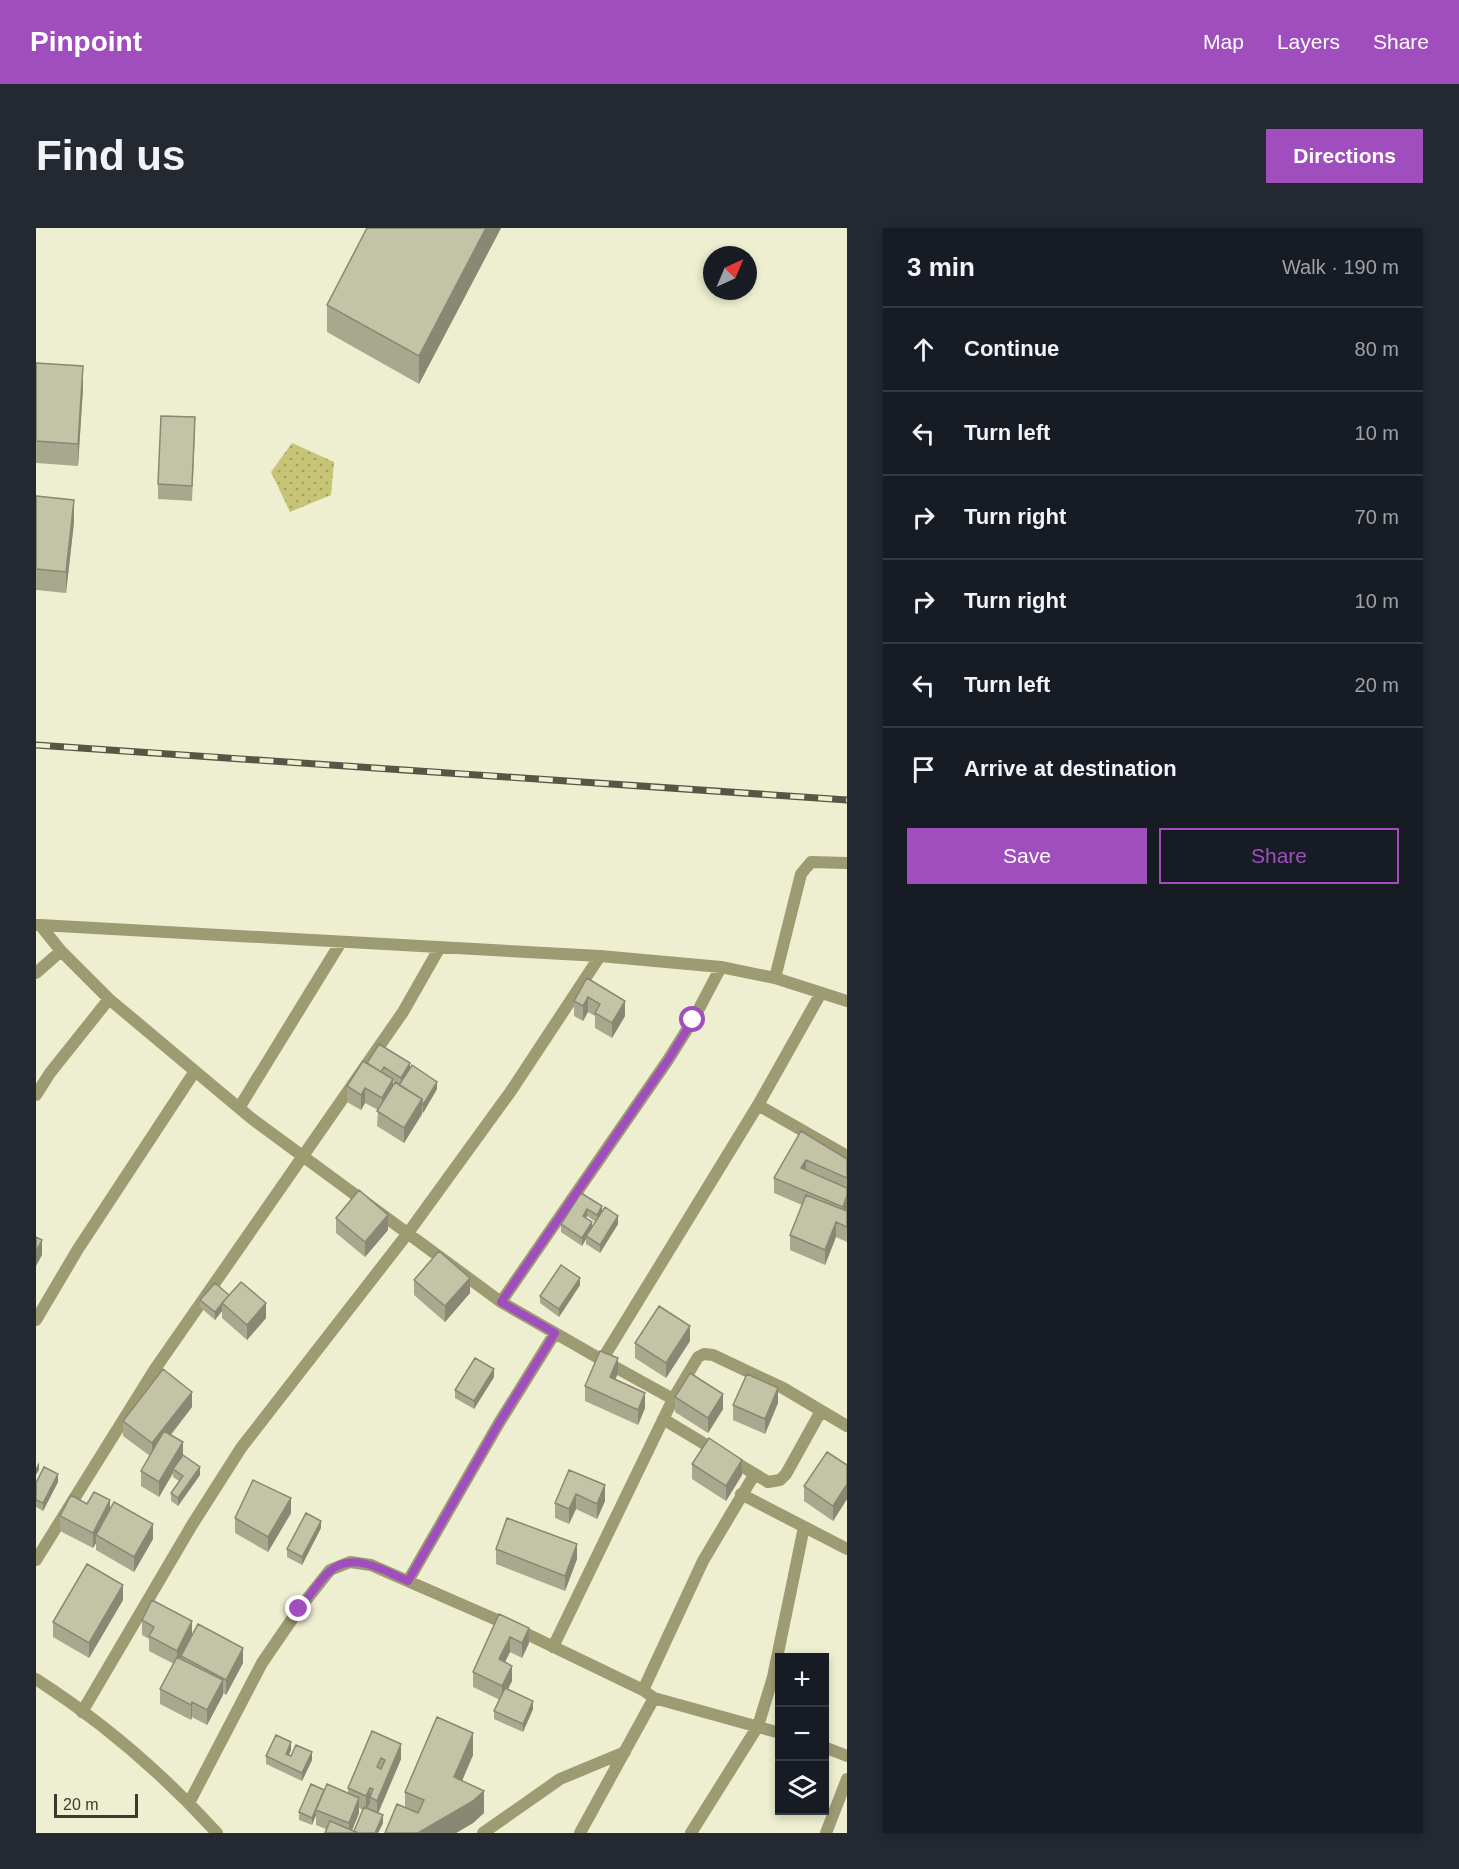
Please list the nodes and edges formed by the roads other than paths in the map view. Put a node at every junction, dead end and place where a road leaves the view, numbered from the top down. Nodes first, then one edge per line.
1 (847, 863) edge
2 (38, 925) edge
3 (341, 942) junction
4 (440, 947) junction
5 (61, 951) junction
6 (600, 956) junction
7 (721, 968) junction
8 (36, 973) edge
9 (775, 978) junction
10 (821, 993) junction
11 (110, 999) junction
12 (847, 1001) edge
13 (195, 1071) junction
14 (36, 1095) edge
15 (758, 1105) junction
16 (239, 1108) junction
17 (847, 1156) edge
18 (303, 1157) junction
19 (408, 1233) junction
20 (501, 1302) junction
21 (36, 1320) edge
22 (555, 1333) junction
23 (602, 1360) junction
24 (673, 1399) junction
25 (821, 1411) junction
26 (663, 1419) junction
27 (847, 1426) edge
28 (754, 1474) junction
29 (741, 1494) junction
30 (804, 1527) junction
31 (847, 1549) edge
32 (36, 1560) edge
33 (408, 1581) junction
34 (553, 1647) junction
35 (36, 1679) edge
36 (643, 1690) junction
37 (654, 1698) junction
38 (82, 1712) junction
39 (758, 1726) junction
40 (775, 1731) edge
41 (829, 1749) edge
42 (625, 1752) junction
43 (847, 1756) edge
44 (847, 1779) edge
45 (189, 1803) junction
46 (217, 1833) edge
47 (483, 1833) edge
48 (579, 1833) edge
49 (692, 1833) edge
50 (826, 1833) edge

1 - 9 street
2 - 3 street
2 - 5 street
3 - 4 street
3 - 16 street
4 - 6 street
4 - 18 street
5 - 8 street
5 - 11 street
6 - 7 street
6 - 19 street
7 - 9 street
7 - 20 street
9 - 10 street
10 - 12 street
10 - 15 street
11 - 13 street
11 - 14 street
13 - 16 street
13 - 21 street
15 - 17 street
15 - 23 street
16 - 18 street
18 - 19 street
18 - 32 street
19 - 20 street
19 - 38 street
20 - 22 street
22 - 23 street
22 - 33 street
23 - 24 street
24 - 25 street
24 - 26 street
25 - 27 street
25 - 28 street
26 - 28 street
26 - 34 street
28 - 29 street
29 - 30 street
29 - 36 street
30 - 31 street
30 - 39 street
33 - 34 street
33 - 45 street
34 - 36 street
35 - 38 street
36 - 37 street
37 - 39 street
37 - 42 street
38 - 45 street
39 - 40 street
39 - 49 street
41 - 43 street
42 - 47 street
42 - 48 street
44 - 50 street
45 - 46 street

